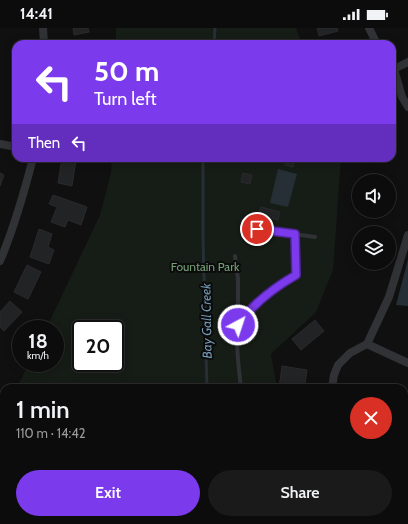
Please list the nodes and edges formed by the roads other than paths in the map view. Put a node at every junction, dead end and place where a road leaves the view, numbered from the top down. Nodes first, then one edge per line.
1 (43, 28) edge
2 (369, 28) edge
3 (44, 40) edge
4 (375, 40) edge
5 (408, 62) edge
6 (396, 66) edge
7 (396, 77) edge
8 (408, 107) edge
9 (0, 144) edge
10 (12, 146) edge
11 (31, 162) edge
12 (245, 227) dead end
13 (295, 234) junction
14 (408, 235) edge
15 (316, 237) dead end
16 (235, 256) dead end
17 (0, 261) edge
18 (238, 325) junction
19 (367, 344) junction
20 (408, 363) edge
21 (241, 384) edge
22 (333, 384) edge

1 - 3 street
2 - 4 street
5 - 6 street
7 - 8 street
9 - 10 street
11 - 17 street
12 - 13 lane
13 - 15 lane
13 - 18 lane
14 - 19 street
16 - 18 lane
18 - 21 lane
19 - 20 street
19 - 22 street

